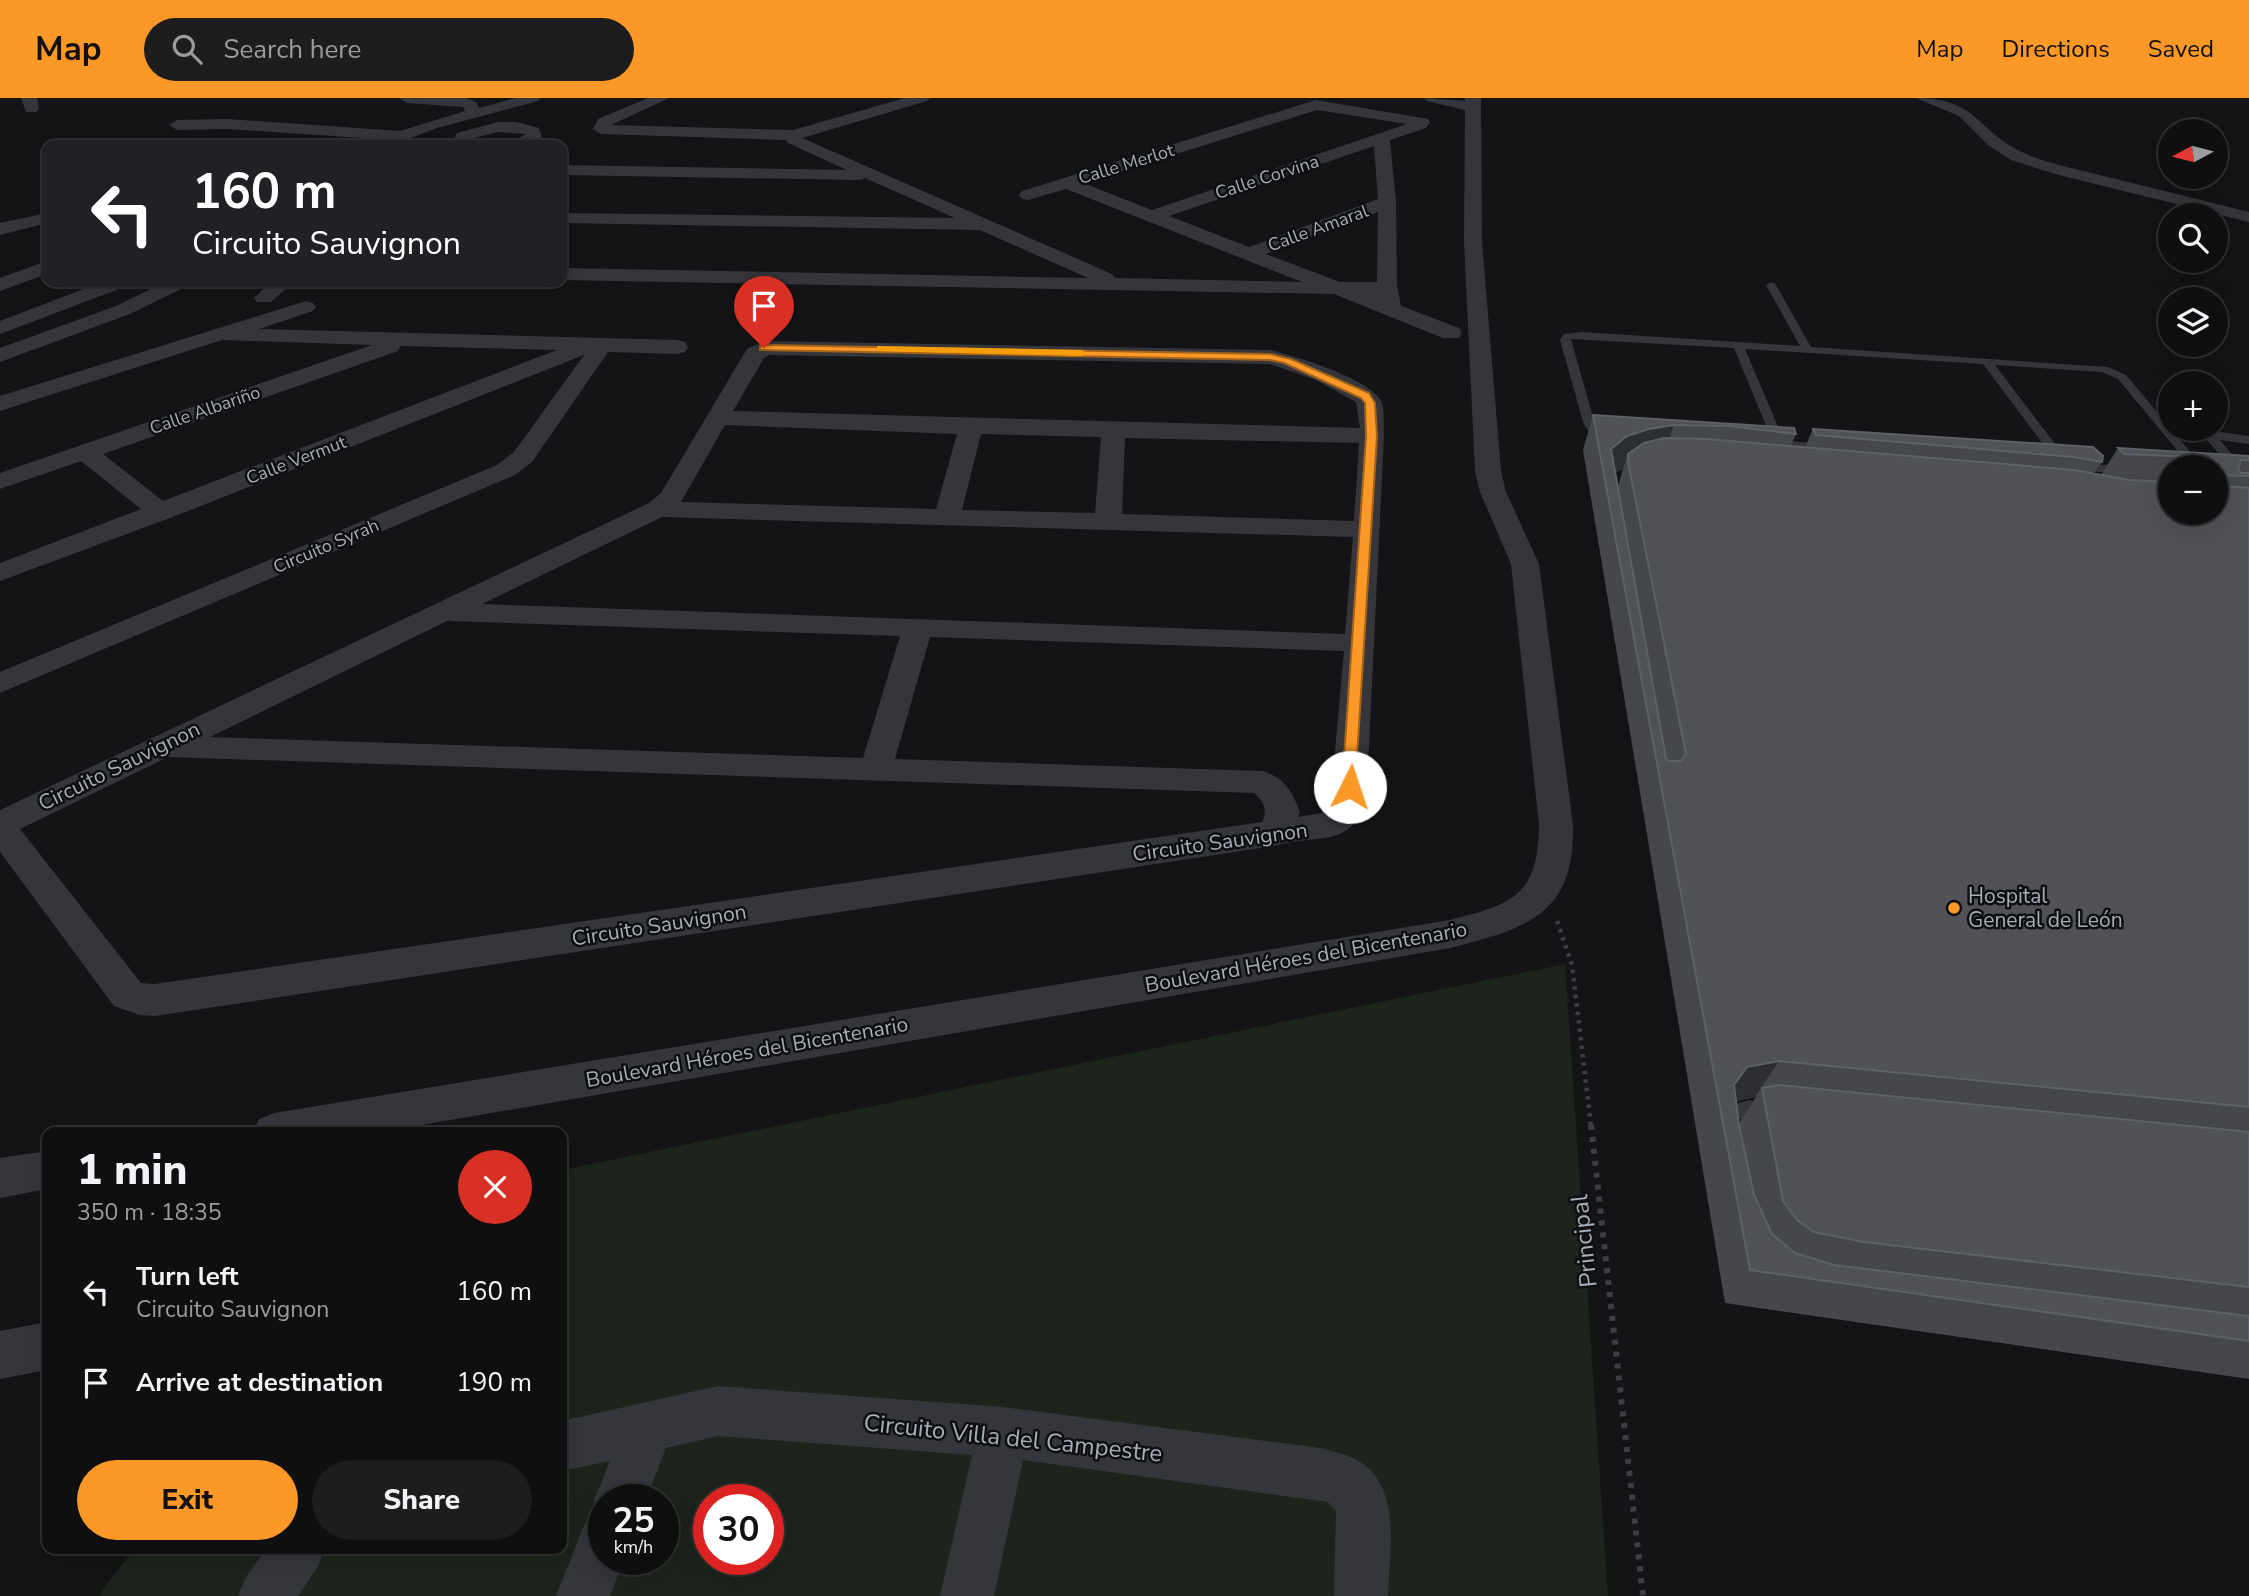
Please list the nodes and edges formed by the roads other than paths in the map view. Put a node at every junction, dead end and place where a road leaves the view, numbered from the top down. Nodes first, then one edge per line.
1 (407, 98) edge
2 (533, 98) edge
3 (661, 98) edge
4 (922, 98) edge
5 (1432, 98) edge
6 (1924, 98) edge
7 (1474, 102) edge
8 (170, 107) dead end
9 (457, 118) junction
10 (1423, 122) joint
11 (177, 125) junction
12 (794, 135) junction
13 (399, 136) junction
14 (1382, 138) junction
15 (182, 140) edge
16 (390, 140) edge
17 (461, 140) edge
18 (528, 140) edge
19 (567, 160) edge
20 (697, 172) junction
21 (873, 175) junction
22 (1067, 183) junction
23 (1028, 195) dead end
24 (1387, 202) junction
25 (1152, 216) junction
26 (2249, 217) edge
27 (567, 218) edge
28 (42, 219) edge
29 (661, 220) junction
30 (983, 224) junction
31 (0, 229) edge
32 (1249, 254) junction
33 (0, 265) edge
34 (42, 267) edge
35 (42, 269) edge
36 (1087, 271) junction
37 (1296, 273) junction
38 (567, 274) edge
39 (1063, 283) junction
40 (1118, 284) junction
41 (0, 285) edge
42 (1771, 285) dead end
43 (1387, 286) junction
44 (107, 287) edge
45 (169, 287) edge
46 (277, 287) edge
47 (1272, 287) junction
48 (1336, 288) junction
49 (264, 298) dead end
50 (306, 307) dead end
51 (1391, 310) junction
52 (46, 311) junction
53 (84, 326) junction
54 (0, 328) edge
55 (1451, 333) dead end
56 (220, 334) junction
57 (410, 340) junction
58 (597, 344) junction
59 (1738, 345) junction
60 (677, 347) dead end
61 (1807, 349) junction
62 (0, 355) edge
63 (1984, 360) junction
64 (0, 404) edge
65 (717, 418) junction
66 (971, 428) junction
67 (1113, 429) junction
68 (1627, 433) edge
69 (1372, 436) junction
70 (2228, 436) edge
71 (2249, 440) edge
72 (2214, 441) edge
73 (1753, 442) edge
74 (1779, 444) junction
75 (1848, 450) edge
76 (84, 452) junction
77 (2187, 455) edge
78 (2226, 455) edge
79 (2228, 458) edge
80 (1789, 465) edge
81 (2059, 466) junction
82 (2158, 472) edge
83 (2228, 477) edge
84 (0, 481) edge
85 (2086, 485) edge
86 (658, 509) junction
87 (161, 512) junction
88 (947, 517) junction
89 (1108, 522) junction
90 (1367, 529) junction
91 (0, 573) edge
92 (442, 611) junction
93 (917, 630) junction
94 (1359, 643) junction
95 (0, 683) edge
96 (160, 746) junction
97 (876, 768) junction
98 (1274, 834) junction
99 (4, 840) edge
100 (1796, 1113) edge
101 (304, 1127) edge
102 (1727, 1145) edge
103 (42, 1171) edge
104 (0, 1178) edge
105 (42, 1347) edge
106 (0, 1355) edge
107 (649, 1427) junction
108 (1003, 1432) junction
109 (567, 1445) edge
110 (626, 1484) edge
111 (294, 1554) edge
112 (591, 1575) edge
113 (265, 1596) edge
114 (583, 1596) edge
115 (967, 1596) edge
116 (1361, 1596) edge

1 - 9 street
2 - 9 street
3 - 12 street
4 - 12 street
5 - 7 street
6 - 26 street
7 - 101 street, Boulevard Héroes del Bicentenario
8 - 11 street
9 - 13 street
10 - 14 street, Calle Corvina
10 - 22 street, Calle Merlot
11 - 13 street
11 - 15 street
12 - 21 street, Calle Merlot
13 - 16 street
14 - 24 street
14 - 25 street, Calle Corvina
17 - 18 street
19 - 20 street, Calle Merlot
20 - 21 street, Calle Merlot
20 - 29 street
21 - 30 street, Calle Merlot
22 - 23 street
22 - 25 street, Calle Merlot
24 - 32 street, Calle Amaral
24 - 43 street
25 - 32 street, Calle Merlot
27 - 29 street
28 - 31 street
29 - 30 street
30 - 36 street, Calle Merlot
32 - 37 street, Calle Merlot
33 - 34 street
35 - 41 street
36 - 39 street
36 - 40 street, Calle Merlot
37 - 47 street, Calle Amaral
37 - 48 street, Calle Merlot
38 - 39 street, Calle Merlot
39 - 40 street, Calle Merlot
40 - 47 street, Calle Merlot
42 - 61 lane
43 - 48 street
43 - 51 street
44 - 52 street
45 - 53 street
46 - 49 street
47 - 48 street, Calle Merlot
48 - 51 street, Calle Merlot
50 - 56 street
51 - 55 street, Calle Merlot
52 - 53 street
52 - 54 street
53 - 62 street
56 - 57 street
56 - 64 street
57 - 58 street
57 - 76 street, Calle Albariño
58 - 60 street
58 - 87 street, Calle Vermut
58 - 95 street, Circuito Syrah
59 - 61 lane
59 - 68 lane
59 - 74 lane
61 - 63 lane
63 - 77 lane
63 - 81 lane
65 - 66 street
65 - 69 street, Circuito Sauvignon
65 - 86 street, Circuito Sauvignon
66 - 67 street
66 - 88 street
67 - 69 street
67 - 89 street
69 - 90 street, Circuito Sauvignon
70 - 71 lane
72 - 78 lane
73 - 74 lane
74 - 75 lane
74 - 80 lane
76 - 84 street, Calle Albariño
76 - 87 street
79 - 83 lane
81 - 82 lane
81 - 85 lane
86 - 88 street
86 - 92 street, Circuito Sauvignon
87 - 91 street, Calle Vermut
88 - 89 street
89 - 90 street
90 - 94 street, Circuito Sauvignon
92 - 93 street
92 - 96 street, Circuito Sauvignon
93 - 94 street
93 - 97 street
94 - 98 street, Circuito Sauvignon
96 - 97 street
96 - 99 street, Circuito Sauvignon
97 - 98 street
98 - 99 street, Circuito Sauvignon
100 - 102 lane
103 - 104 street
105 - 106 street
107 - 108 street, Circuito Villa del Campestre
107 - 109 street, Circuito Villa del Campestre
107 - 110 street
108 - 115 street
108 - 116 street, Circuito Villa del Campestre
111 - 113 street
112 - 114 street

